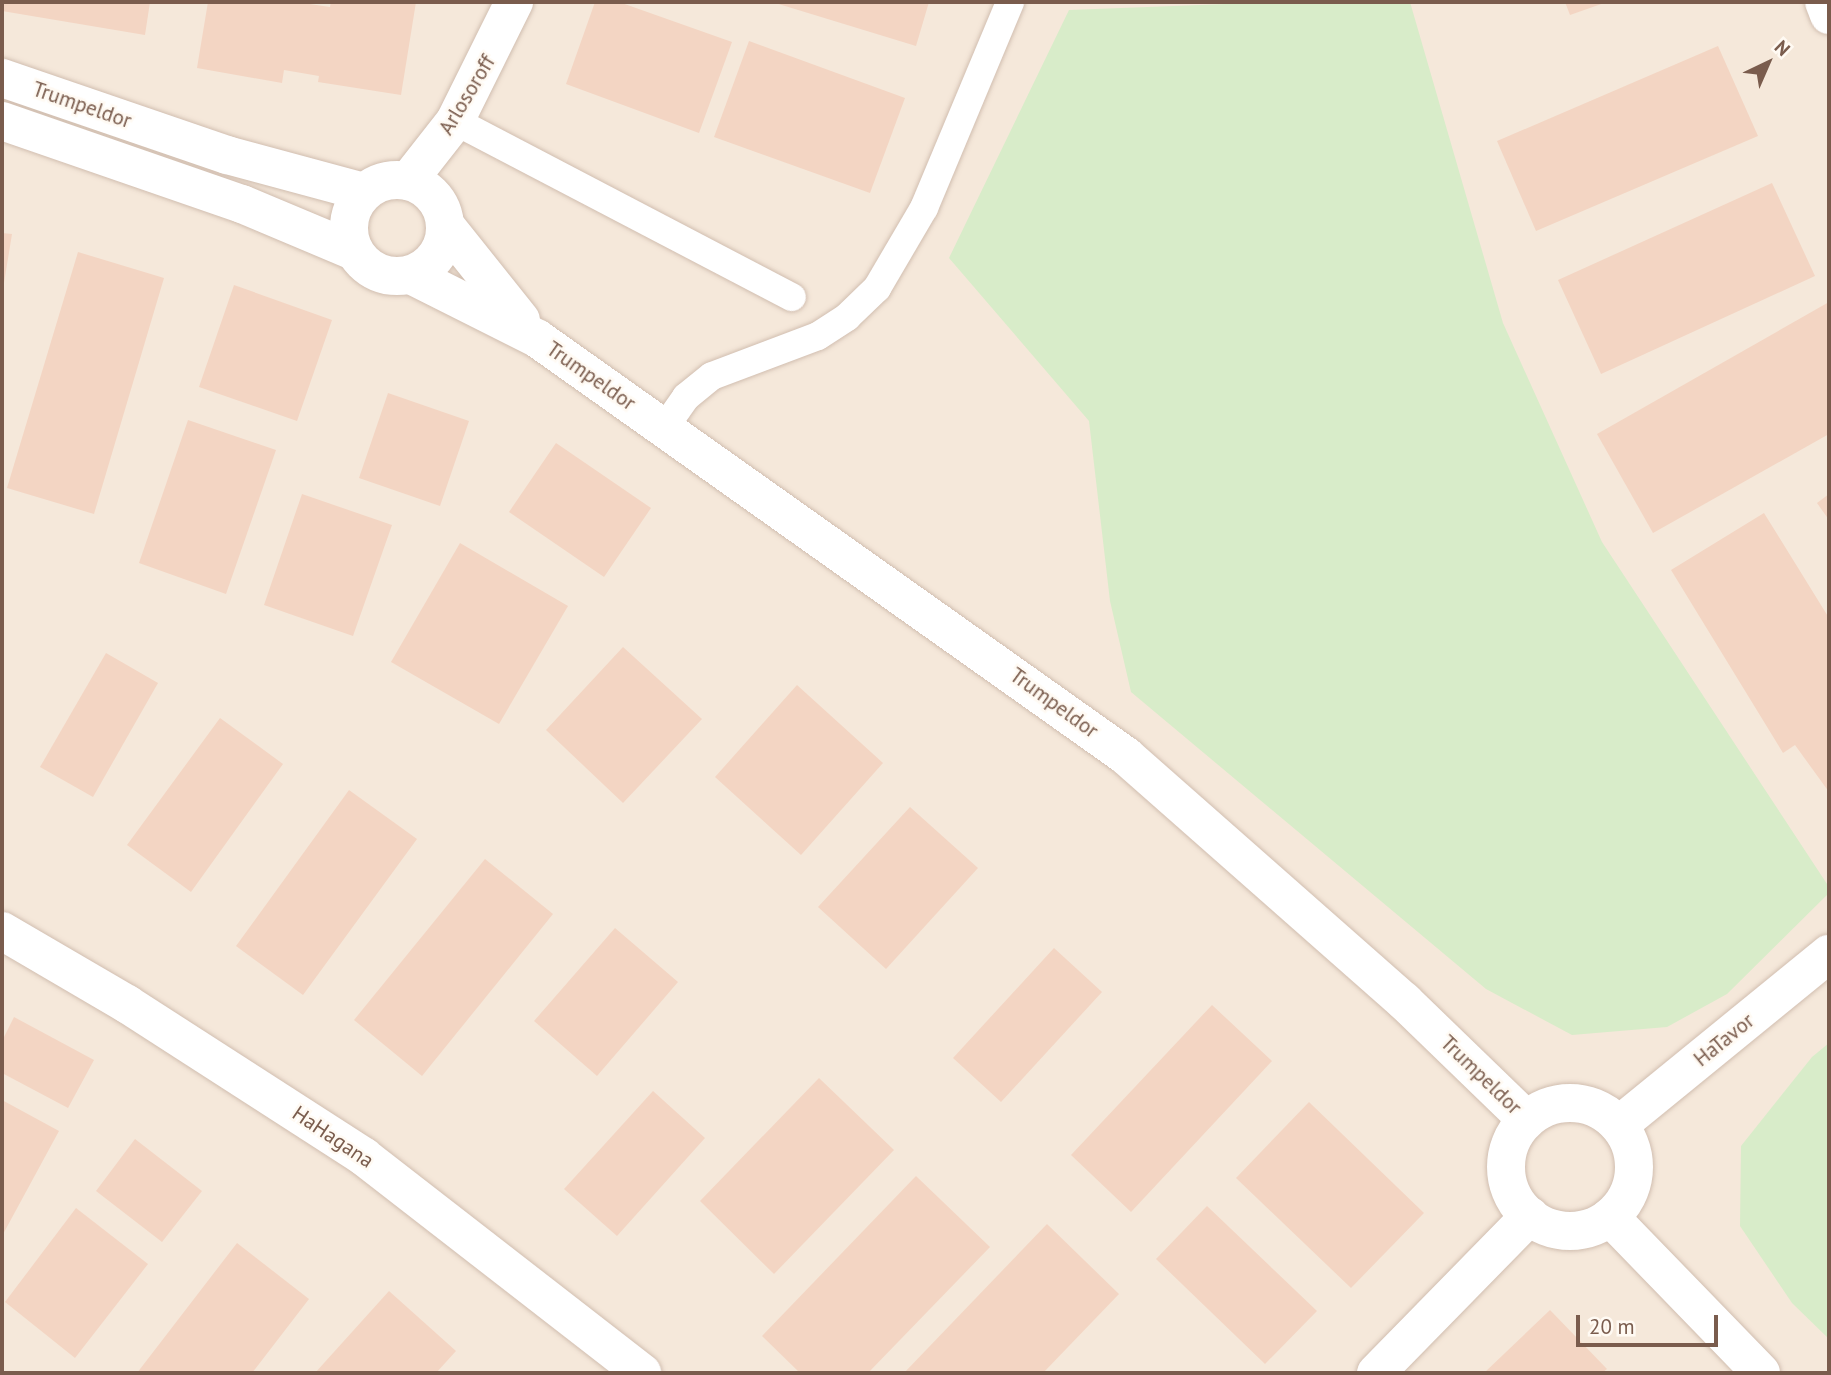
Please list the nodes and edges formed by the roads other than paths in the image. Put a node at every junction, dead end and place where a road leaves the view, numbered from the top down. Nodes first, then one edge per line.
1 (514, 2) edge
2 (1010, 2) edge
3 (1824, 2) edge
4 (1829, 15) edge
5 (2, 78) edge
6 (2, 121) edge
7 (455, 121) junction
8 (408, 181) junction
9 (364, 192) junction
10 (446, 226) junction
11 (354, 251) junction
12 (411, 275) junction
13 (792, 297) dead end
14 (538, 339) junction
15 (665, 427) junction
16 (2, 931) edge
17 (1829, 954) edge
18 (1527, 1120) junction
19 (1619, 1125) junction
20 (1530, 1216) junction
21 (1610, 1217) junction
22 (642, 1373) edge
23 (1376, 1373) edge
24 (1761, 1373) edge

1 - 7 street, Arlosoroff
2 - 15 lane
3 - 4 street
5 - 9 street, Trumpeldor
6 - 11 street, Trumpeldor
7 - 8 street, Arlosoroff
7 - 13 lane
8 - 9 street
8 - 10 street
9 - 11 street
10 - 12 street
10 - 14 street, Trumpeldor
11 - 12 street
12 - 14 street, Trumpeldor
14 - 15 street, Trumpeldor
15 - 18 street, Trumpeldor
16 - 22 street, HaHagana
17 - 19 street, HaTavor
18 - 19 street
18 - 20 street
19 - 21 street
20 - 21 street
20 - 23 street
21 - 24 street

